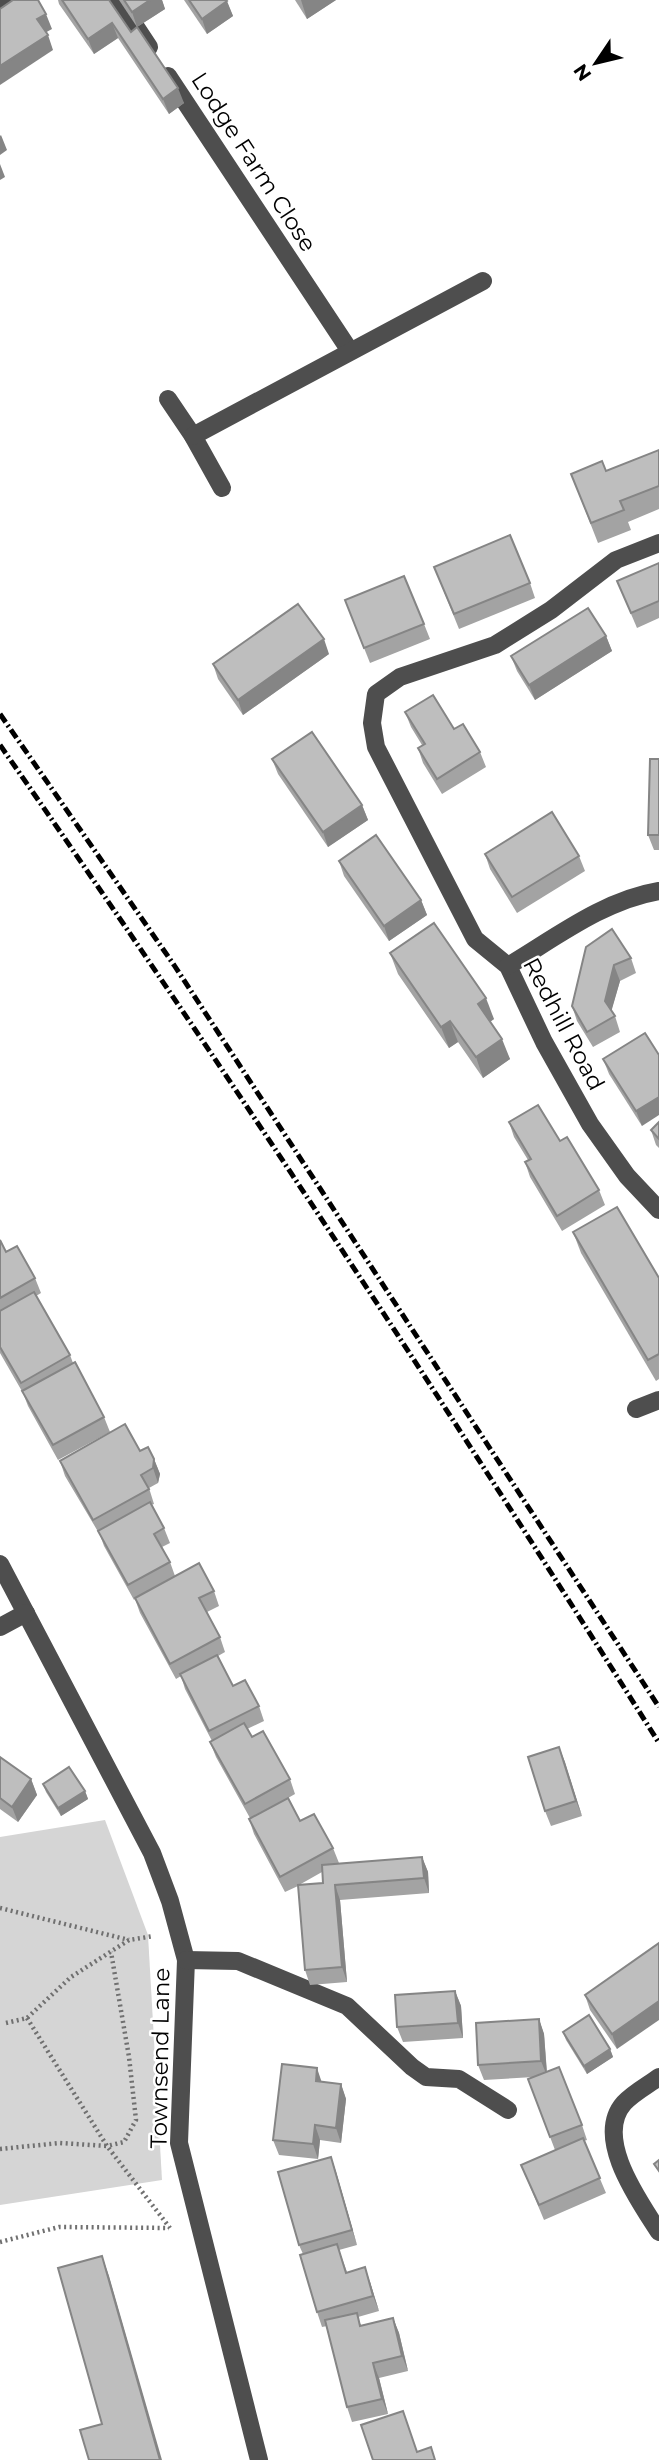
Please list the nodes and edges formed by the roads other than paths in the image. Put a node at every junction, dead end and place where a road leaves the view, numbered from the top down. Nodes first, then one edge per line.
1 (4, 0) edge
2 (118, 0) edge
3 (0, 7) edge
4 (483, 281) dead end
5 (350, 351) junction
6 (168, 399) dead end
7 (193, 436) junction
8 (222, 488) dead end
9 (659, 543) edge
10 (659, 891) edge
11 (508, 966) junction
12 (659, 1210) edge
13 (659, 1400) edge
14 (636, 1409) dead end
15 (0, 1564) edge
16 (26, 1614) junction
17 (0, 1627) edge
18 (186, 1960) junction
19 (659, 2077) edge
20 (508, 2110) dead end
21 (659, 2232) edge
22 (259, 2460) edge

1 - 3 street
2 - 5 street, Lodge Farm Close
4 - 5 street
5 - 7 street
6 - 7 street
7 - 8 street
9 - 11 street, Redhill Road
10 - 11 street
11 - 12 street, Redhill Road
13 - 14 street
15 - 16 street, Townsend Lane
16 - 17 street
16 - 18 street, Townsend Lane
18 - 20 street
18 - 22 street, Townsend Lane
19 - 21 street

